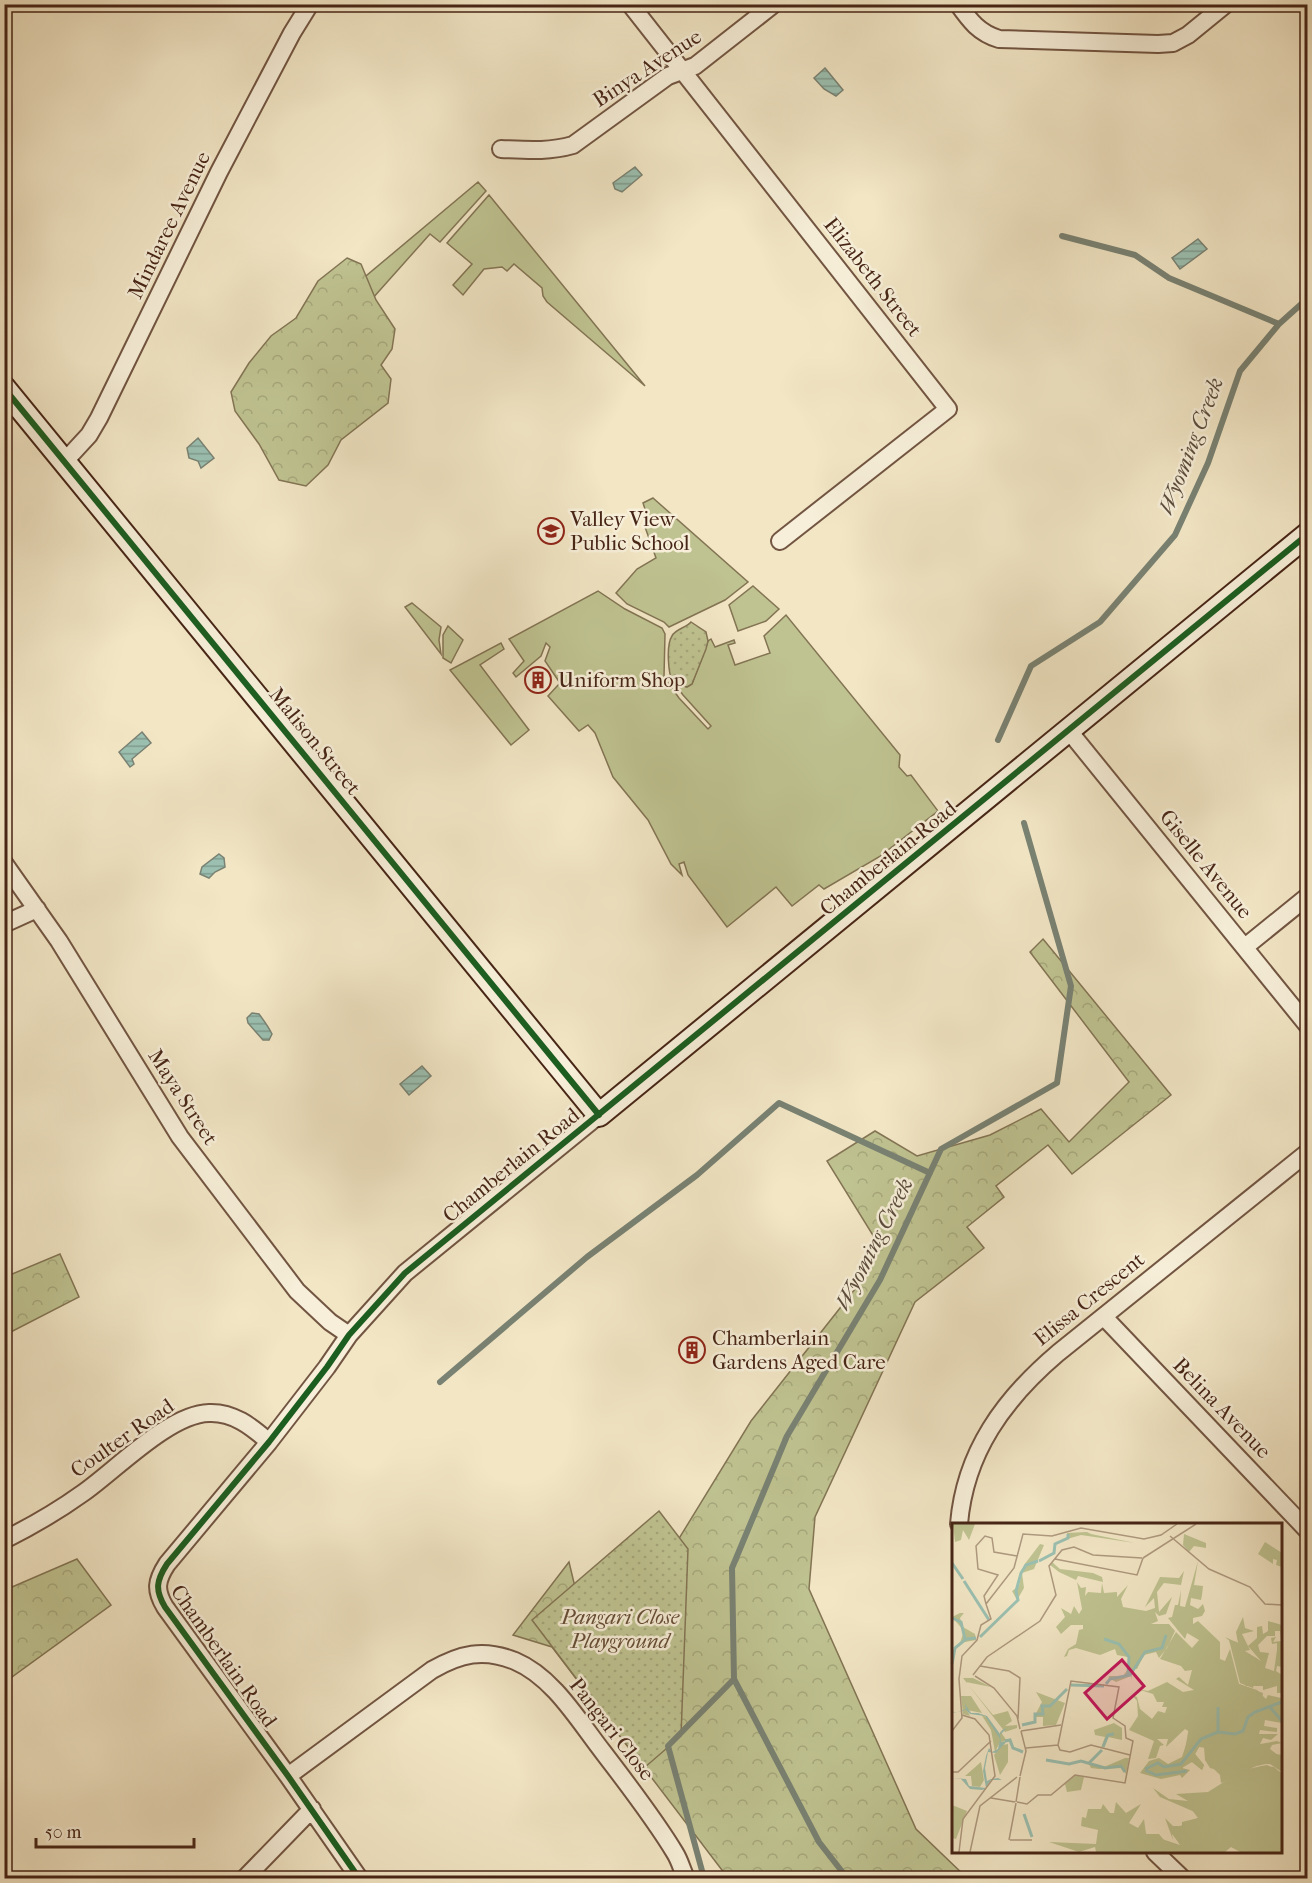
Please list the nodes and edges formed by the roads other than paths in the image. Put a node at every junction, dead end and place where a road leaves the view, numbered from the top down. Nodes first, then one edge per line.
1 (309, 4) edge
2 (630, 4) edge
3 (774, 4) edge
4 (958, 4) edge
5 (1226, 4) edge
6 (681, 70) junction
7 (501, 149) dead end
8 (4, 388) edge
9 (65, 461) junction
10 (1308, 534) edge
11 (780, 541) dead end
12 (1069, 731) junction
13 (4, 863) edge
14 (1308, 896) edge
15 (37, 909) junction
16 (4, 924) edge
17 (1245, 947) junction
18 (1308, 1026) edge
19 (599, 1114) junction
20 (1308, 1152) edge
21 (1104, 1317) junction
22 (349, 1335) junction
23 (269, 1442) junction
24 (959, 1523) edge
25 (1308, 1531) edge
26 (4, 1540) edge
27 (288, 1776) junction
28 (312, 1809) junction
29 (1157, 1853) edge
30 (246, 1878) edge
31 (359, 1878) edge
32 (686, 1878) edge
33 (1182, 1878) edge

1 - 9 street, Mindaree Avenue
2 - 6 street, Elizabeth Street
3 - 6 street, Binya Avenue
4 - 5 street
6 - 7 street, Binya Avenue
6 - 11 street, Elizabeth Street
8 - 9 street, Malison Street
9 - 19 street, Malison Street
10 - 12 street, Chamberlain Road
12 - 17 street, Giselle Avenue
12 - 19 street, Chamberlain Road
13 - 15 street, Maya Street
14 - 17 street
15 - 16 street
15 - 22 street, Maya Street
17 - 18 street, Giselle Avenue
19 - 22 street, Chamberlain Road
20 - 21 street, Elissa Crescent
21 - 24 street, Elissa Crescent
21 - 25 street, Belina Avenue
22 - 23 street, Chamberlain Road
23 - 26 street, Coulter Road
23 - 27 street, Chamberlain Road
27 - 28 street, Chamberlain Road
27 - 32 street, Pangari Close
28 - 30 street
28 - 31 street, Chamberlain Road
29 - 33 street

